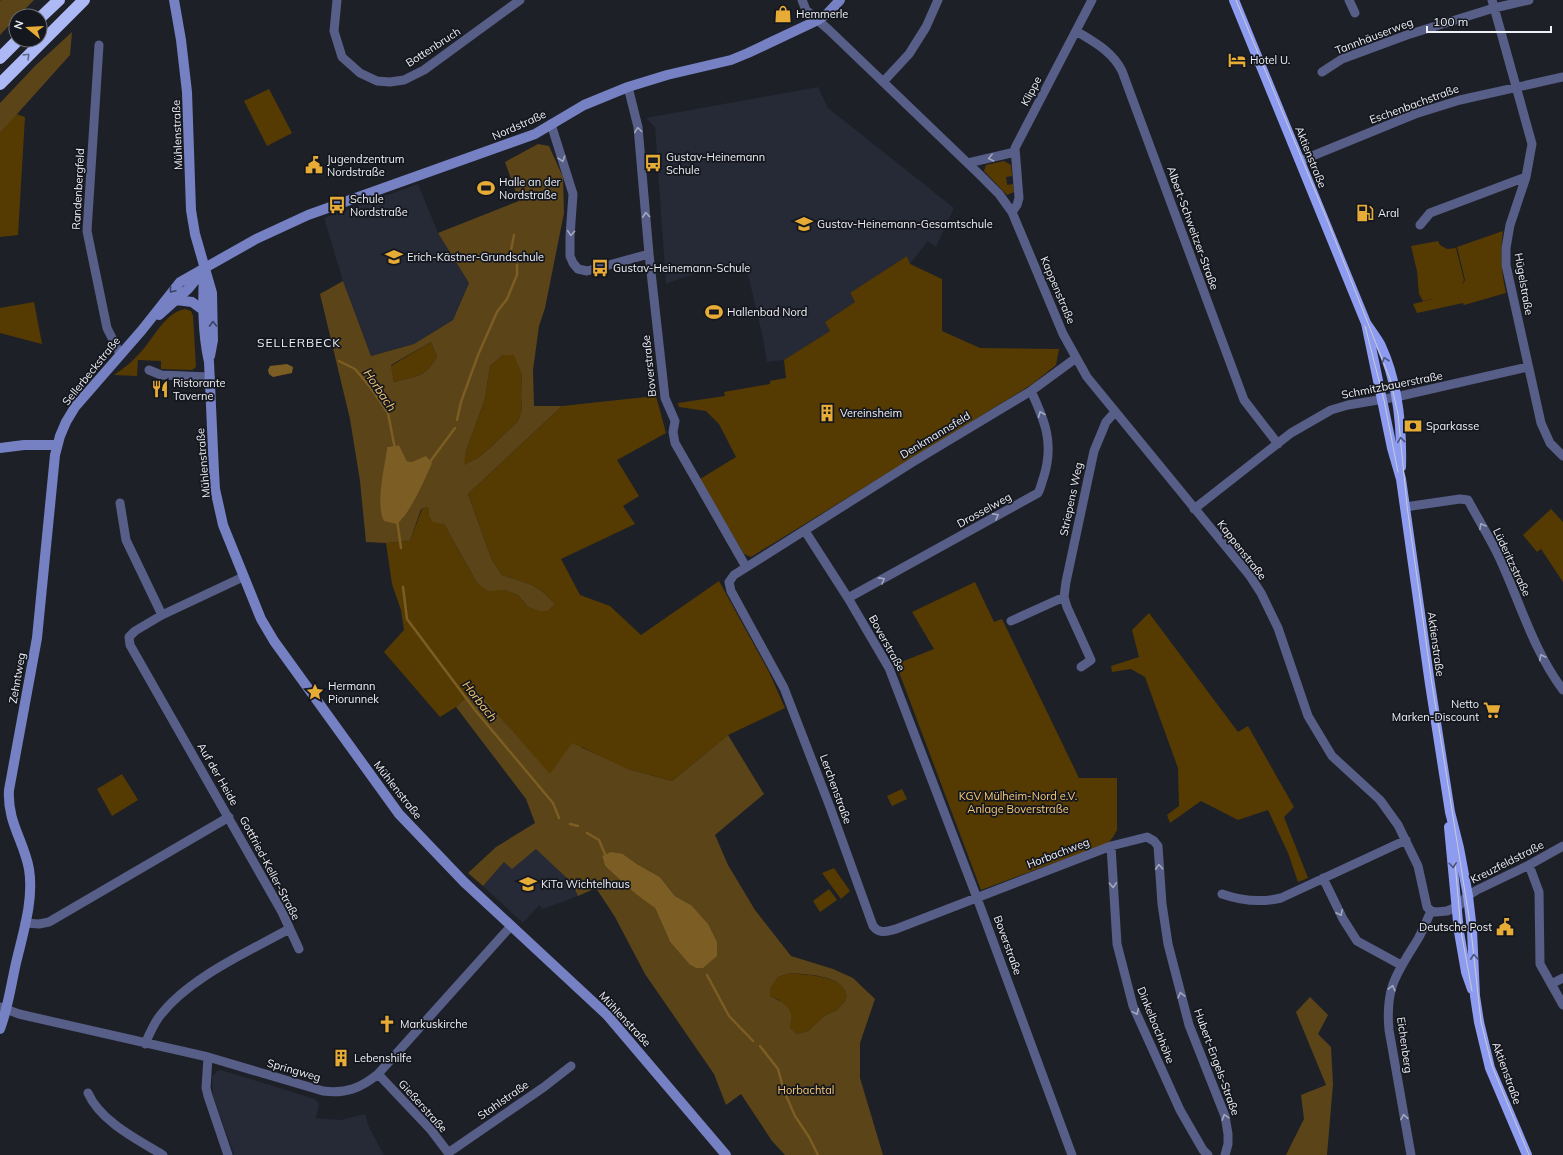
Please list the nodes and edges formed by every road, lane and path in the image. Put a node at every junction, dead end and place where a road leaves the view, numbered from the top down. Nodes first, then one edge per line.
1 (59, 0) edge
2 (84, 0) edge
3 (174, 0) edge
4 (337, 0) edge
5 (520, 0) edge
6 (802, 0) edge
7 (840, 0) edge
8 (938, 0) edge
9 (1092, 0) edge
10 (1234, 0) edge
11 (1349, 0) edge
12 (1529, 0) edge
13 (1493, 4) edge
14 (48, 10) edge
15 (1355, 13) dead end
16 (818, 20) junction
17 (1076, 31) junction
18 (99, 45) dead end
19 (10, 48) edge
20 (0, 58) edge
21 (1322, 72) dead end
22 (1563, 77) edge
23 (883, 82) junction
24 (0, 84) edge
25 (628, 87) junction
26 (1517, 87) junction
27 (551, 124) junction
28 (1015, 152) junction
29 (1300, 161) junction
30 (968, 163) junction
31 (1526, 177) junction
32 (1012, 212) junction
33 (1420, 225) dead end
34 (649, 254) junction
35 (204, 269) junction
36 (176, 300) junction
37 (203, 310) junction
38 (1366, 323) junction
39 (142, 330) junction
40 (120, 354) junction
41 (1076, 358) junction
42 (209, 362) junction
43 (1528, 367) junction
44 (149, 370) dead end
45 (210, 377) junction
46 (1031, 391) junction
47 (1396, 397) junction
48 (1382, 400) junction
49 (1115, 412) junction
50 (1278, 444) junction
51 (57, 445) junction
52 (0, 448) edge
53 (1563, 456) edge
54 (1401, 479) junction
55 (120, 504) dead end
56 (1405, 507) junction
57 (1194, 509) junction
58 (805, 531) junction
59 (746, 568) junction
60 (243, 577) junction
61 (1064, 597) junction
62 (848, 598) junction
63 (162, 615) junction
64 (1011, 621) dead end
65 (1081, 667) dead end
66 (1563, 690) edge
67 (1450, 812) junction
68 (229, 817) junction
69 (1150, 838) joint
70 (1406, 840) junction
71 (1111, 846) junction
72 (1563, 846) edge
73 (1529, 865) junction
74 (1324, 878) junction
75 (1222, 894) dead end
76 (977, 898) junction
77 (1462, 901) junction
78 (1431, 911) junction
79 (25, 923) junction
80 (511, 926) junction
81 (289, 929) junction
82 (299, 949) dead end
83 (1401, 965) junction
84 (1563, 978) edge
85 (1551, 984) junction
86 (1474, 996) junction
87 (1563, 1005) edge
88 (3, 1008) edge
89 (0, 1029) edge
90 (145, 1044) junction
91 (208, 1057) junction
92 (571, 1066) dead end
93 (378, 1074) junction
94 (88, 1093) dead end
95 (449, 1154) edge
96 (163, 1155) edge
97 (228, 1155) edge
98 (726, 1155) edge
99 (1072, 1155) edge
100 (1208, 1155) edge
101 (1225, 1155) edge
102 (1411, 1155) edge
103 (1527, 1155) edge

1 - 14 highway
24 -> 2 highway
3 - 35 street, Mühlenstraße
4 - 5 street, Bottenbruch
6 - 16 street, Kappenstraße
7 - 16 street, Nordstraße
8 - 23 street
9 - 17 street, Klippe
10 - 29 main road, Aktienstraße
11 - 15 street
12 - 13 street, Tannhäuserweg
13 - 21 street, Tannhäuserweg
13 - 26 street, Hügelstraße
16 - 23 street, Kappenstraße
16 - 25 street, Nordstraße
17 - 28 street, Klippe
17 - 50 street, Albert-Schweitzer-Straße
18 - 40 street, Randenbergfeld
19 - 20 highway
22 - 26 street, Eschenbachstraße
23 - 30 street, Kappenstraße
25 - 27 street, Nordstraße
34 -> 25 street, Boverstraße
26 - 29 street, Eschenbachstraße
26 - 31 street, Hügelstraße
27 -> 34 street
27 - 35 street, Nordstraße
28 -> 30 street
28 - 32 street
29 - 38 main road, Aktienstraße
30 - 32 street, Kappenstraße
31 - 33 street
31 - 43 street, Hügelstraße
32 - 41 street, Kappenstraße
34 - 59 street, Boverstraße
35 - 36 street, Sellerbeckstraße
35 - 37 street, Mühlenstraße
35 -> 39 street, Sellerbeckstraße
42 -> 35 street, Mühlenstraße
36 - 37 street
36 - 39 street, Sellerbeckstraße
37 - 42 street, Mühlenstraße
47 -> 38 main road, Aktienstraße
38 - 48 main road, Aktienstraße
39 - 40 street, Sellerbeckstraße
40 - 51 street, Sellerbeckstraße
41 - 46 street, Denkmannsfeld
41 - 49 street, Kappenstraße
42 - 45 street, Mühlenstraße
43 - 47 street, Schmitzbauerstraße
43 - 53 street, Hügelstraße
44 - 45 street
45 - 60 street, Mühlenstraße
46 - 58 street, Denkmannsfeld
62 -> 46 street, Drosselweg
47 - 48 street, Schmitzbauerstraße
54 -> 47 main road, Aktienstraße
48 - 50 street, Schmitzbauerstraße
48 - 54 main road, Aktienstraße
49 - 57 street, Kappenstraße
49 - 61 street, Striepens Weg
50 - 57 street, Schmitzbauerstraße
51 - 52 street
51 - 79 street, Zehntweg
54 - 56 main road, Aktienstraße
55 - 63 street
66 -> 56 street, Lüderitzstraße
56 - 67 main road, Aktienstraße
57 - 70 street, Kappenstraße
58 - 59 street
58 - 62 street, Boverstraße
59 - 76 street, Lerchenstraße
60 - 63 street, Auf der Heide
60 - 80 street, Mühlenstraße
61 - 64 street
61 - 65 street
62 - 76 street, Boverstraße
63 - 68 street, Auf der Heide
67 - 77 main road, Aktienstraße
67 -> 77 main road, Aktienstraße
68 - 79 street, Auf der Heide
68 - 81 street, Gottfried-Keller-Straße
69 - 71 street, Horbachweg
101 -> 69 street, Hubert-Engels-Straße
70 - 74 street
70 - 78 street, Kappenstraße
71 - 76 street, Horbachweg
71 -> 100 street, Dinkelbachhöhe
72 - 73 street, Kreuzfeldstraße
73 - 77 street, Kreuzfeldstraße
73 - 85 street
74 - 75 street
74 -> 83 street
76 - 99 street, Boverstraße
77 - 78 street
77 - 86 main road, Aktienstraße
86 -> 77 main road, Aktienstraße
78 - 83 street, Eichenberg
79 - 88 street, Zehntweg
80 - 93 street, Springweg
80 - 98 street, Mühlenstraße
81 - 82 street, Gottfried-Keller-Straße
81 - 90 street, Gottfried-Keller-Straße
102 -> 83 street, Eichenberg
84 - 85 street
85 - 87 street
86 - 103 main road, Aktienstraße
88 - 89 street, Zehntweg
88 - 90 street, Springweg
90 - 91 street, Springweg
91 - 93 street, Springweg
91 - 97 street
92 - 95 street, Stahlstraße
93 - 95 street, Gießerstraße
94 - 96 street

